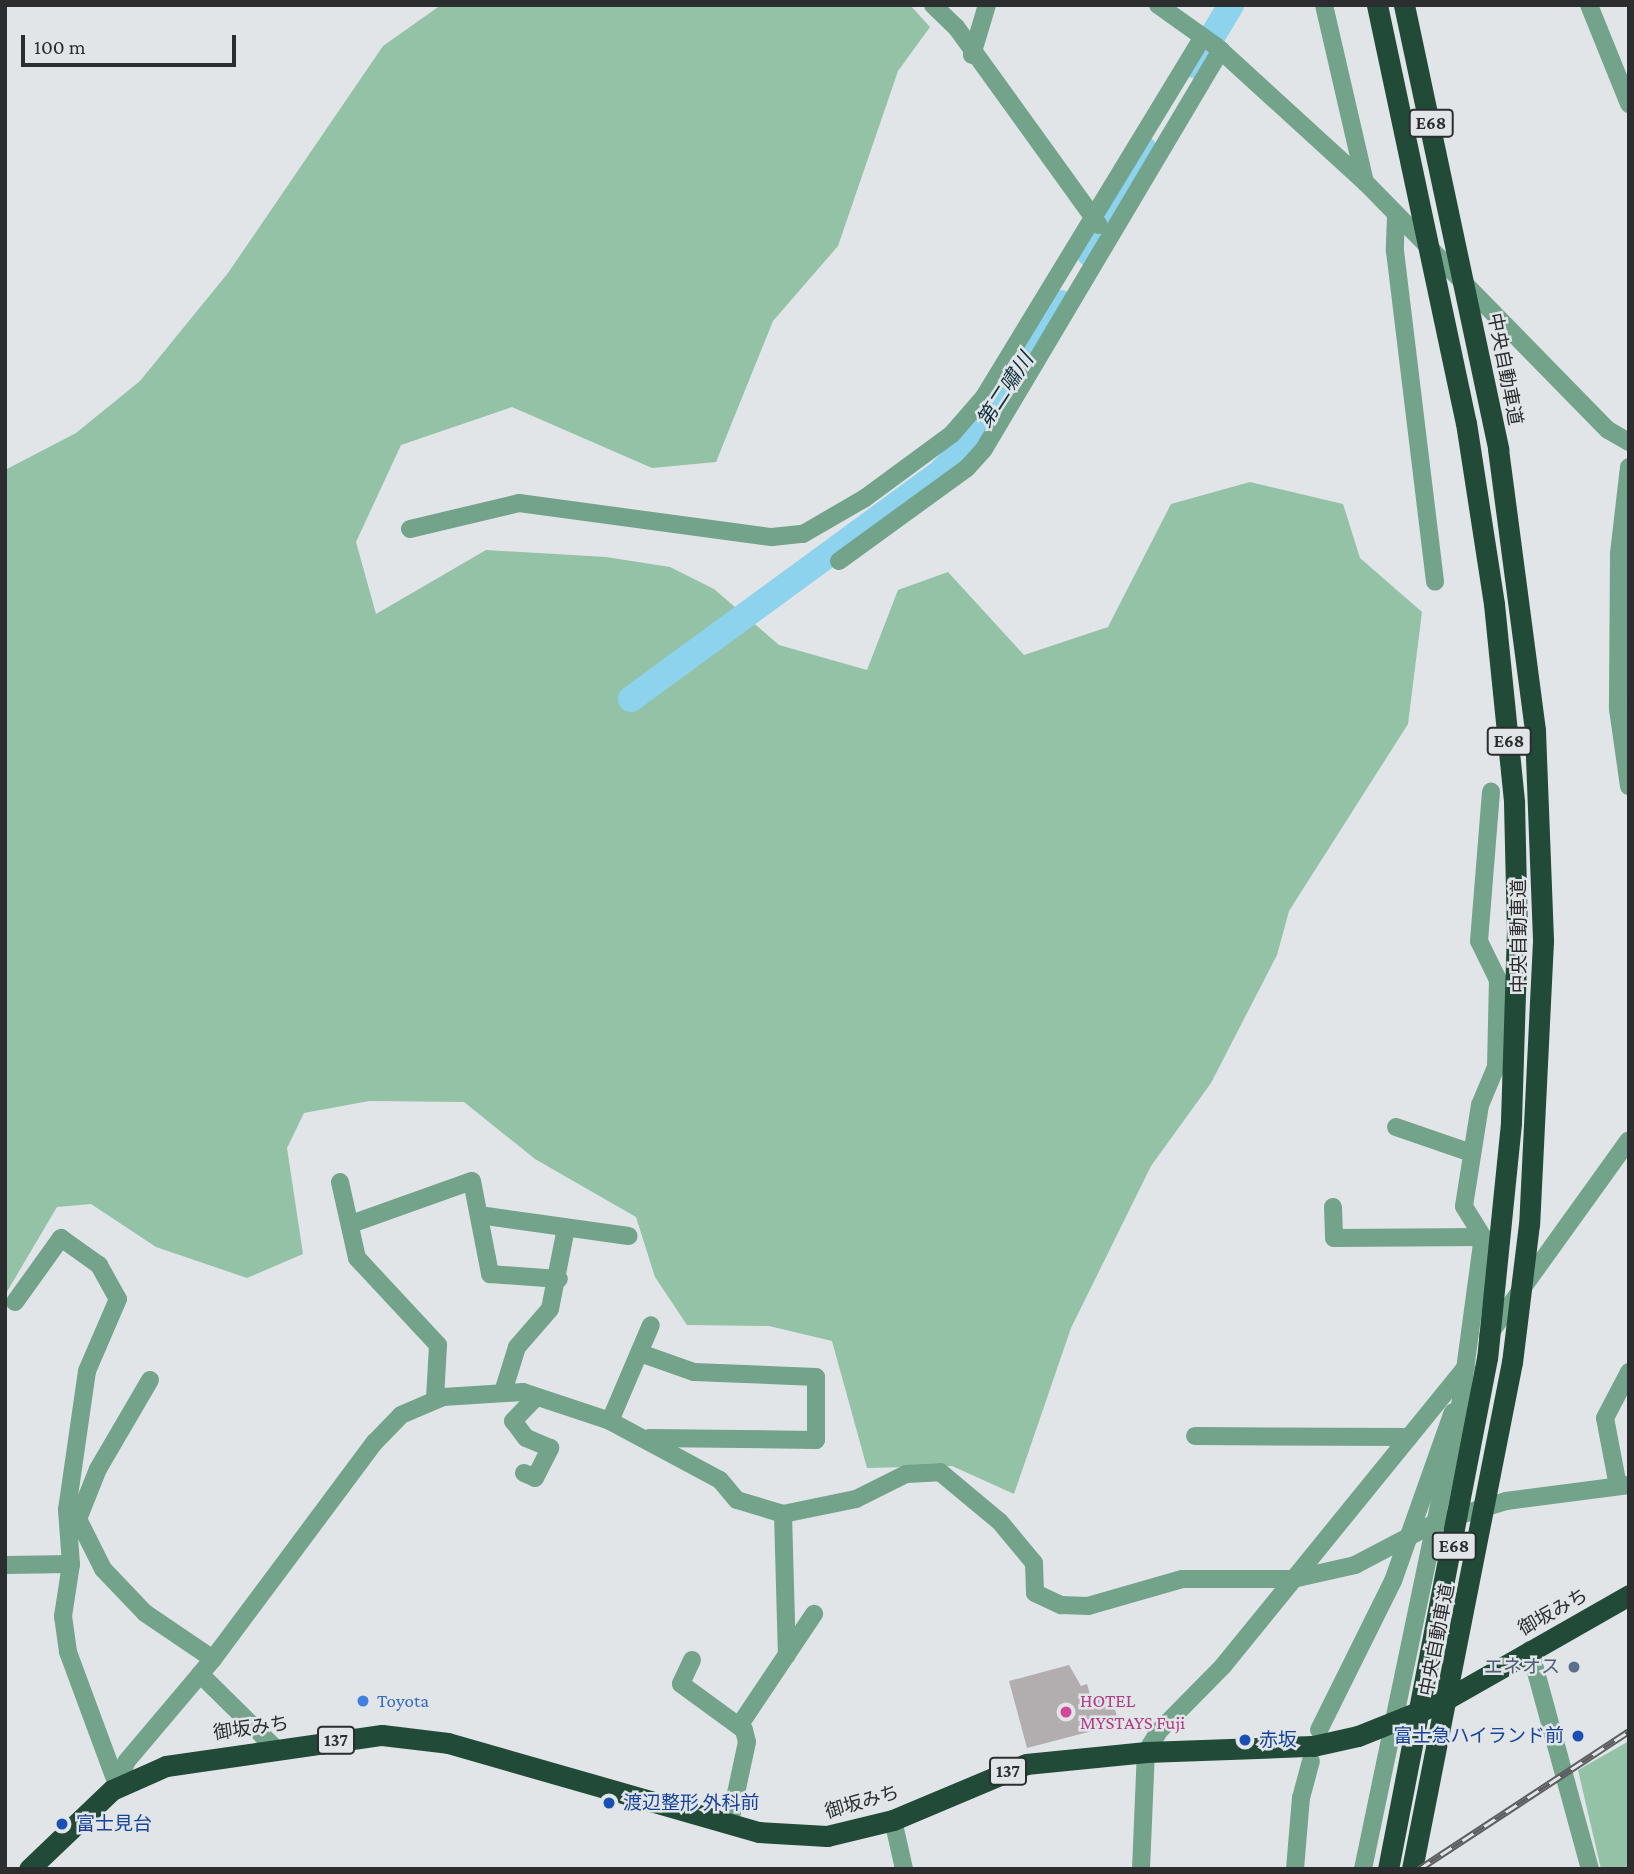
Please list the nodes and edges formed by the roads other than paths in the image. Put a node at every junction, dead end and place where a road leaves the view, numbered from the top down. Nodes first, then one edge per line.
1 (933, 5) edge
2 (987, 5) edge
3 (1158, 5) edge
4 (1324, 5) edge
5 (1377, 5) edge
6 (1405, 5) edge
7 (1589, 5) edge
8 (1214, 44) junction
9 (972, 55) junction
10 (1629, 104) edge
11 (1365, 182) junction
12 (1396, 215) junction
13 (1102, 228) junction
14 (1629, 442) edge
15 (1629, 467) edge
16 (410, 529) dead end
17 (839, 561) dead end
18 (1435, 582) dead end
19 (1629, 786) edge
20 (1491, 790) dead end
21 (1395, 1127) dead end
22 (1629, 1140) edge
23 (1471, 1153) junction
24 (340, 1182) dead end
25 (1333, 1207) dead end
26 (479, 1215) junction
27 (351, 1224) junction
28 (566, 1228) junction
29 (629, 1236) dead end
30 (1483, 1237) junction
31 (559, 1279) junction
32 (15, 1303) dead end
33 (651, 1325) dead end
34 (640, 1353) junction
35 (1467, 1366) junction
36 (1629, 1371) edge
37 (150, 1380) dead end
38 (503, 1392) junction
39 (536, 1396) junction
40 (435, 1399) junction
41 (1461, 1399) junction
42 (610, 1422) junction
43 (1195, 1437) dead end
44 (1409, 1437) junction
45 (645, 1438) junction
46 (524, 1473) dead end
47 (1623, 1485) edge
48 (783, 1514) junction
49 (1437, 1522) junction
50 (1407, 1536) junction
51 (71, 1563) junction
52 (5, 1565) edge
53 (1293, 1579) junction
54 (1629, 1595) edge
55 (814, 1614) dead end
56 (1530, 1650) junction
57 (787, 1655) junction
58 (213, 1659) junction
59 (692, 1660) dead end
60 (200, 1674) junction
61 (1397, 1724) junction
62 (739, 1726) junction
63 (1319, 1730) dead end
64 (275, 1748) junction
65 (1146, 1752) junction
66 (1311, 1761) dead end
67 (118, 1787) junction
68 (893, 1820) junction
69 (730, 1821) junction
70 (29, 1869) edge
71 (904, 1869) edge
72 (1141, 1869) edge
73 (1295, 1869) edge
74 (1363, 1869) edge
75 (1388, 1869) edge
76 (1412, 1869) edge
77 (1590, 1869) edge

1 - 9 street
2 - 9 street
3 - 8 street
4 - 11 street
5 - 75 highway, 中央自動車道 / E68
6 - 76 highway, 中央自動車道 / E68
7 - 10 street
8 - 11 street
8 - 13 street
8 - 13 street
9 - 13 street
11 - 12 street
12 - 14 street
12 - 18 street
13 - 16 street
13 - 17 street
15 - 19 street
20 - 23 street
21 - 23 street
22 - 35 street
23 - 30 street
24 - 27 street
25 - 30 street
26 - 27 street
26 - 28 street
26 - 31 street
27 - 40 street
28 - 29 street
28 - 31 street
30 - 35 street
31 - 38 street
32 - 51 street
33 - 34 street
34 - 42 street
34 - 45 street
35 - 41 street
35 - 44 street
36 - 47 street
37 - 58 street
38 - 39 street
38 - 40 street
39 - 42 street
39 - 46 street
40 - 58 street
41 - 49 street
41 - 50 street
42 - 45 street
43 - 44 street
44 - 53 street
45 - 48 street
47 - 49 street
48 - 53 street
48 - 57 street
49 - 50 street
49 - 61 street
50 - 53 street
50 - 63 street
51 - 52 street
51 - 67 street
53 - 65 street
54 - 56 highway, 御坂みち / 137
55 - 57 street
56 - 61 highway, 御坂みち / 137
56 - 77 street
57 - 62 street
58 - 60 street
59 - 62 street
60 - 64 street
60 - 67 street
61 - 65 highway, 御坂みち / 137
61 - 74 street
62 - 69 street
64 - 67 highway, 御坂みち / 137
64 - 69 highway, 御坂みち / 137
65 - 68 highway, 御坂みち / 137
65 - 72 street
66 - 73 street
67 - 70 highway, 御坂みち / 137
68 - 69 highway, 御坂みち / 137
68 - 71 street

